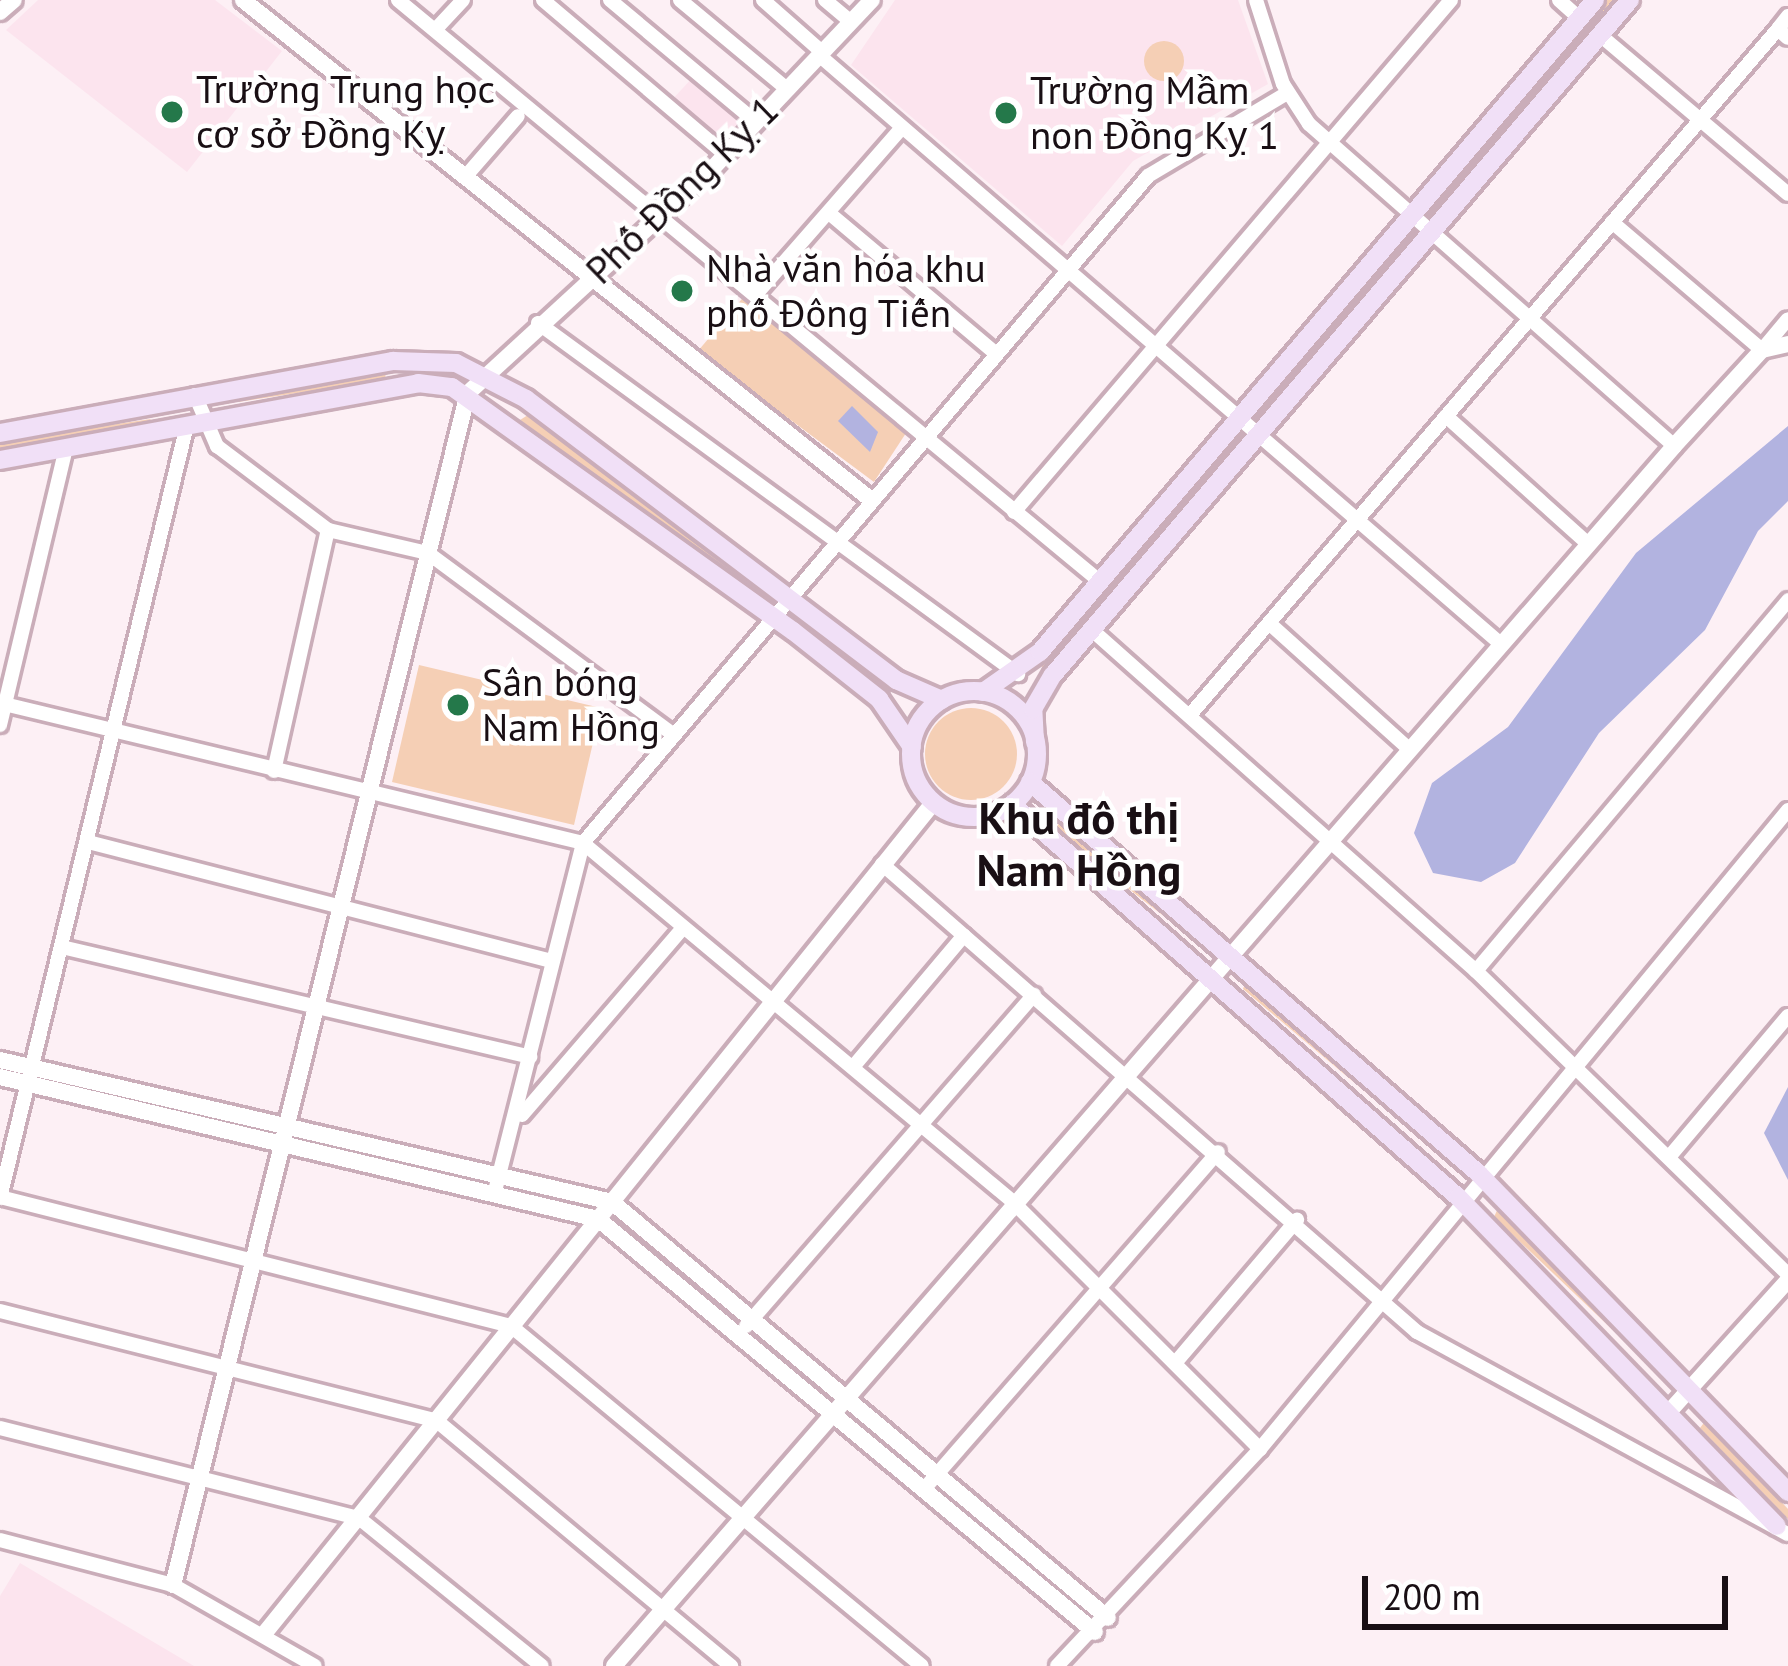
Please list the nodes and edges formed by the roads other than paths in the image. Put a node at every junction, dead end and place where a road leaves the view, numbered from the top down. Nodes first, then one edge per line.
1 (14, 0) edge
2 (243, 0) edge
3 (398, 0) edge
4 (463, 0) edge
5 (543, 0) edge
6 (610, 0) edge
7 (680, 0) edge
8 (763, 0) edge
9 (825, 0) edge
10 (872, 0) edge
11 (1256, 0) edge
12 (1451, 0) edge
13 (1558, 0) edge
14 (1595, 0) edge
15 (1630, 0) edge
16 (0, 12) edge
17 (1579, 18) junction
18 (851, 22) junction
19 (1784, 27) edge
20 (435, 30) junction
21 (1600, 34) junction
22 (820, 54) junction
23 (787, 89) junction
24 (1287, 93) junction
25 (518, 116) dead end
26 (1701, 117) junction
27 (756, 122) junction
28 (901, 129) junction
29 (1328, 142) junction
30 (726, 154) junction
31 (466, 176) junction
32 (1788, 194) edge
33 (666, 212) junction
34 (829, 213) junction
35 (1409, 215) junction
36 (1612, 222) junction
37 (1430, 232) junction
38 (1067, 268) junction
39 (591, 278) junction
40 (759, 291) junction
41 (1529, 319) junction
42 (1787, 320) edge
43 (538, 323) junction
44 (1788, 340) edge
45 (1155, 342) junction
46 (1762, 350) junction
47 (994, 353) junction
48 (483, 371) junction
49 (468, 394) junction
50 (195, 395) junction
51 (1241, 416) junction
52 (1446, 416) junction
53 (194, 424) junction
54 (1260, 432) junction
55 (0, 433) edge
56 (926, 436) junction
57 (1674, 446) junction
58 (66, 447) junction
59 (0, 460) edge
60 (870, 499) junction
61 (1014, 512) junction
62 (1359, 518) junction
63 (328, 530) junction
64 (1588, 544) junction
65 (832, 547) junction
66 (428, 554) junction
67 (1098, 580) junction
68 (790, 597) junction
69 (1788, 600) edge
70 (774, 617) junction
71 (1269, 623) junction
72 (1092, 630) junction
73 (1501, 644) junction
74 (1018, 674) junction
75 (983, 692) junction
76 (942, 700) junction
77 (3, 703) edge
78 (1190, 715) junction
79 (0, 725) edge
80 (121, 733) junction
81 (673, 734) junction
82 (1036, 742) junction
83 (912, 747) junction
84 (1408, 748) junction
85 (274, 771) junction
86 (1030, 782) junction
87 (371, 791) junction
88 (934, 802) junction
89 (1012, 804) junction
90 (1788, 810) edge
91 (1328, 836) junction
92 (92, 843) junction
93 (583, 843) junction
94 (882, 864) junction
95 (344, 907) junction
96 (683, 928) junction
97 (964, 934) junction
98 (65, 948) junction
99 (1232, 952) junction
100 (551, 961) junction
101 (1476, 971) junction
102 (1212, 974) junction
103 (1034, 995) junction
104 (773, 999) junction
105 (318, 1011) junction
106 (1788, 1016) edge
107 (530, 1057) junction
108 (0, 1060) edge
109 (1573, 1062) junction
110 (853, 1067) junction
111 (1125, 1071) junction
112 (0, 1077) edge
113 (31, 1077) junction
114 (519, 1119) junction
115 (921, 1124) junction
116 (287, 1126) junction
117 (281, 1146) junction
118 (1218, 1152) junction
119 (1670, 1156) junction
120 (500, 1171) junction
121 (1478, 1173) junction
122 (495, 1191) junction
123 (0, 1197) edge
124 (1458, 1197) junction
125 (1012, 1201) junction
126 (612, 1202) junction
127 (598, 1219) junction
128 (1297, 1220) junction
129 (254, 1261) junction
130 (1788, 1277) edge
131 (1100, 1285) junction
132 (1379, 1293) junction
133 (0, 1311) edge
134 (754, 1317) junction
135 (511, 1326) junction
136 (741, 1333) junction
137 (1176, 1362) junction
138 (229, 1368) junction
139 (1694, 1390) junction
140 (844, 1396) junction
141 (830, 1411) junction
142 (1668, 1413) junction
143 (437, 1421) junction
144 (0, 1428) edge
145 (1260, 1450) junction
146 (937, 1472) junction
147 (201, 1476) junction
148 (924, 1489) junction
149 (1788, 1492) edge
150 (742, 1515) junction
151 (359, 1518) junction
152 (1782, 1530) edge
153 (0, 1540) edge
154 (173, 1585) junction
155 (664, 1609) junction
156 (1108, 1618) junction
157 (1095, 1631) junction
158 (264, 1634) junction
159 (315, 1666) edge
160 (542, 1666) edge
161 (614, 1666) edge
162 (731, 1666) edge
163 (922, 1666) edge
164 (1057, 1666) edge

1 - 16 street
2 - 31 street
3 - 20 street
4 - 20 street
5 - 30 street
6 - 27 street
7 - 23 street
8 - 22 street
9 - 18 street
10 - 18 street, Phố Đồng Kỵ 1
11 - 24 street
12 - 29 street
13 - 17 street
14 - 17 main road
15 - 21 main road
17 - 35 main road
18 - 22 street, Phố Đồng Kỵ 1
19 - 26 street
20 - 33 street
21 - 26 street
21 - 37 main road
22 - 23 street, Phố Đồng Kỵ 1
22 - 28 street
23 - 27 street, Phố Đồng Kỵ 1
24 - 29 street
24 - 38 street
25 - 31 street
26 - 32 street
26 - 36 street
27 - 30 street, Phố Đồng Kỵ 1
28 - 34 street
28 - 38 street
29 - 35 street
29 - 45 street
30 - 33 street, Phố Đồng Kỵ 1
31 - 39 street
33 - 39 street, Phố Đồng Kỵ 1
33 - 40 street
34 - 40 street
34 - 47 street
35 - 37 street
35 - 51 main road
36 - 41 street
36 - 46 street
37 - 41 street
37 - 54 main road
38 - 45 street
38 - 47 street
39 - 43 street, Phố Đồng Kỵ 1
39 - 60 street
40 - 56 street
41 - 52 street
41 - 57 street
42 - 44 street
42 - 46 street
43 - 48 street, Phố Đồng Kỵ 1
43 - 65 street
44 - 46 street
45 - 51 street
45 - 61 street
46 - 57 street
47 - 56 street
48 - 49 street, Phố Đồng Kỵ 1
48 - 50 main road
48 - 68 main road
49 - 53 main road
49 - 66 street, Phố Đồng Kỵ 1
49 - 70 main road
50 - 53 street
50 - 55 main road
51 - 54 street
51 - 67 main road
52 - 62 street
52 - 64 street
53 - 58 main road
53 - 63 street
53 - 80 street
54 - 62 street
54 - 72 main road
56 - 60 street
56 - 61 street
57 - 64 street
58 - 59 main road
58 - 77 street
60 - 65 street
61 - 67 street
62 - 71 street
62 - 73 street
63 - 66 street
63 - 85 street
64 - 73 street
65 - 68 street
65 - 74 street
66 - 81 street
66 - 87 street, Phố Đồng Kỵ 1
67 - 74 main road
68 - 70 street
68 - 76 main road
69 - 101 street
70 - 81 street
70 - 83 main road
71 - 78 street
71 - 84 street
72 - 78 street
72 - 82 main road
73 - 84 street
74 - 75 main road
75 - 76 main road
75 - 82 main road
76 - 83 main road
77 - 79 street
77 - 80 street
78 - 91 street
80 - 85 street
80 - 92 street
81 - 93 street
82 - 86 main road
83 - 88 main road
84 - 91 street
85 - 87 street
86 - 89 main road
86 - 99 main road
87 - 93 street
87 - 95 street, Phố Đồng Kỵ 1
88 - 89 main road
88 - 94 street
89 - 102 main road
90 - 109 street
91 - 99 street
91 - 101 street
92 - 95 street
92 - 98 street
93 - 96 street
93 - 100 street
94 - 97 street
94 - 104 street
95 - 100 street
95 - 105 street, Phố Đồng Kỵ 1
96 - 104 street
96 - 114 street
97 - 103 street
97 - 110 street
98 - 105 street
98 - 113 street
99 - 102 street
99 - 121 main road
100 - 107 street
101 - 109 street
102 - 111 street
102 - 124 main road
103 - 111 street
103 - 115 street
104 - 110 street
104 - 126 street
105 - 107 street
105 - 116 street, Phố Đồng Kỵ 1
106 - 119 street
107 - 114 street
108 - 113 street
109 - 119 street
109 - 121 street
110 - 115 street
111 - 118 street
111 - 125 street
112 - 113 street
113 - 116 street
113 - 117 street
113 - 123 street
114 - 120 street
115 - 125 street
115 - 134 street
116 - 117 street, Phố Đồng Kỵ 1
116 - 120 street
117 - 122 street
117 - 129 street, Phố Đồng Kỵ 1
118 - 128 street
118 - 131 street
119 - 130 street
120 - 122 street
120 - 126 street
121 - 124 street
121 - 139 main road
122 - 127 street
123 - 129 street
124 - 132 street
124 - 142 main road
125 - 131 street
125 - 140 street
126 - 127 street
126 - 134 street
127 - 135 street
127 - 136 street
128 - 132 street
128 - 137 street
129 - 135 street
129 - 138 street, Phố Đồng Kỵ 1
130 - 139 street
131 - 137 street
131 - 146 street
132 - 145 street
132 - 152 street
133 - 138 street
134 - 136 street
134 - 140 street
135 - 143 street
135 - 150 street
136 - 141 street
137 - 145 street
138 - 143 street
138 - 147 street, Phố Đồng Kỵ 1
139 - 142 street
139 - 149 main road
140 - 141 street
140 - 146 street
141 - 148 street
141 - 150 street
142 - 152 main road
143 - 151 street
143 - 155 street
144 - 147 street
145 - 156 street
146 - 148 street
146 - 156 street
147 - 151 street
147 - 154 street, Phố Đồng Kỵ 1
148 - 157 street
150 - 155 street
150 - 163 street
151 - 158 street
151 - 160 street
153 - 154 street
154 - 158 street
155 - 161 street
155 - 162 street
156 - 157 street
157 - 164 street
158 - 159 street

